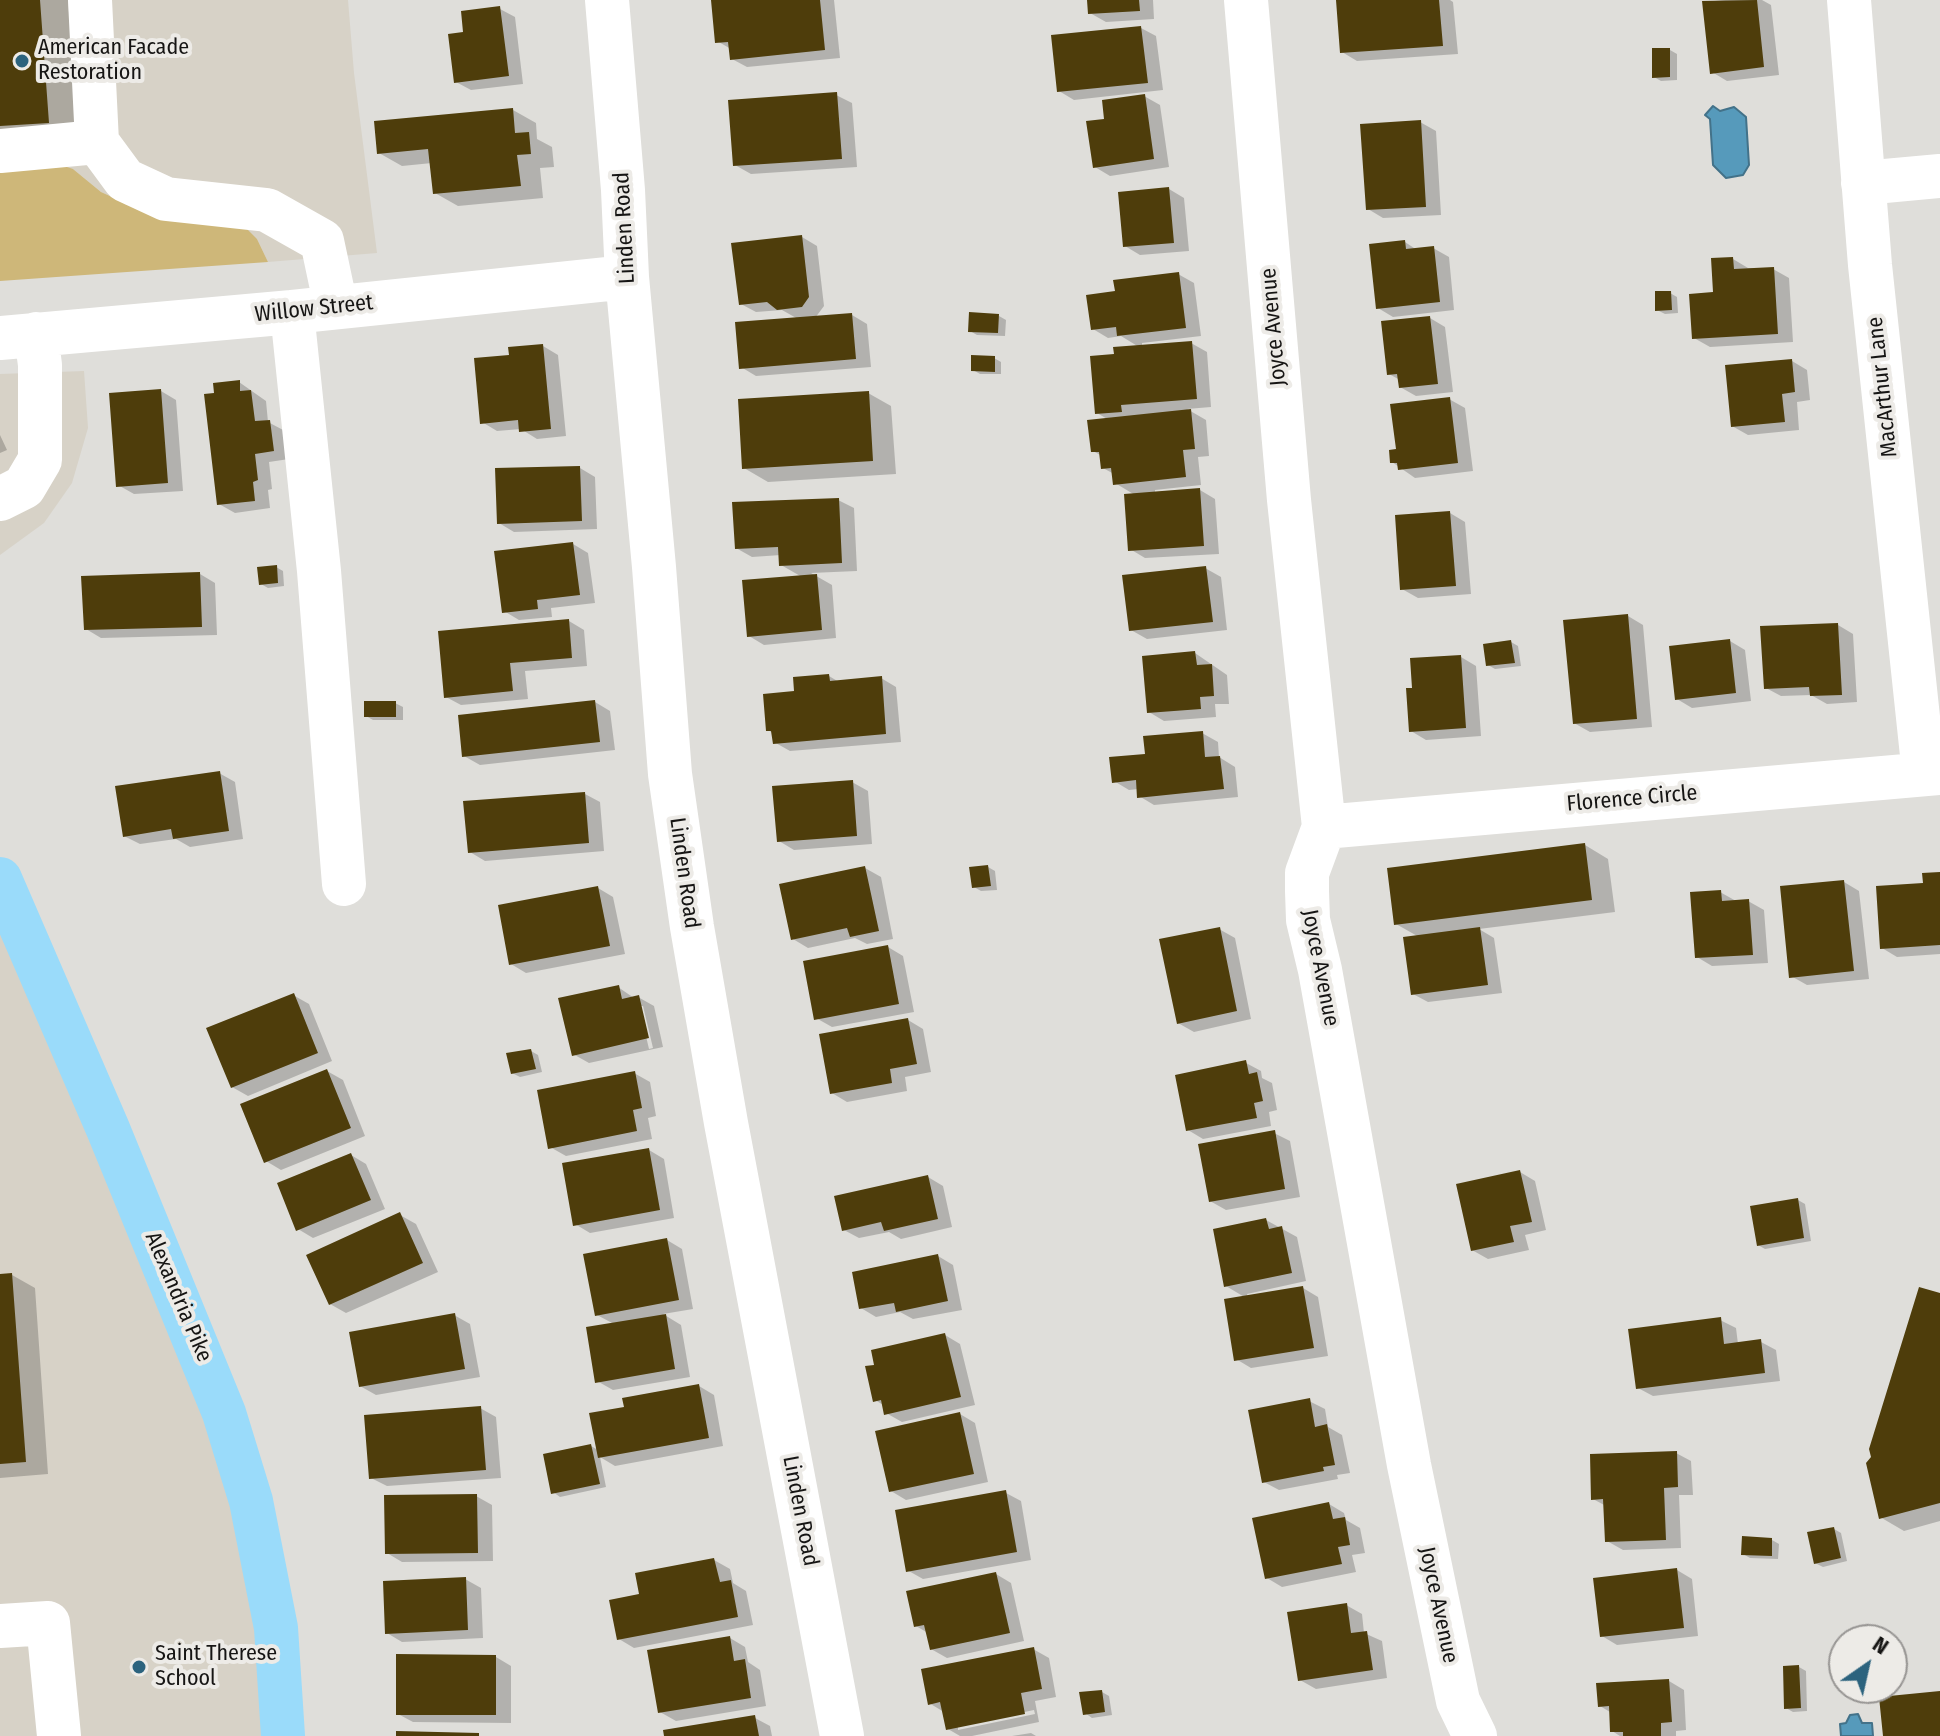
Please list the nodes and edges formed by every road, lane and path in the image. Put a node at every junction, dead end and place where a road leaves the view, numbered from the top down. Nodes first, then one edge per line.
1 (90, 0) edge
2 (607, 0) edge
3 (1246, 0) edge
4 (1849, 0) edge
5 (97, 142) junction
6 (0, 151) edge
7 (1940, 176) edge
8 (1863, 183) junction
9 (627, 277) junction
10 (336, 307) junction
11 (292, 312) junction
12 (18, 336) edge
13 (0, 499) edge
14 (1932, 774) edge
15 (1324, 827) junction
16 (0, 879) edge
17 (344, 884) dead end
18 (0, 1626) edge
19 (59, 1736) edge
20 (283, 1736) edge
21 (842, 1736) edge
22 (1475, 1736) edge

1 - 5 street
2 - 9 street, Linden Road
3 - 15 street, Joyce Avenue
4 - 8 street, MacArthur Lane
5 - 6 street
5 - 10 street
7 - 8 street
8 - 14 street, MacArthur Lane
9 - 10 street, Willow Street
9 - 21 street, Linden Road
10 - 11 street, Willow Street
11 - 12 street, Willow Street
11 - 17 street
12 - 13 street
14 - 15 street, Florence Circle
15 - 22 street, Joyce Avenue
16 - 20 main road, Alexandria Pike
18 - 19 street

